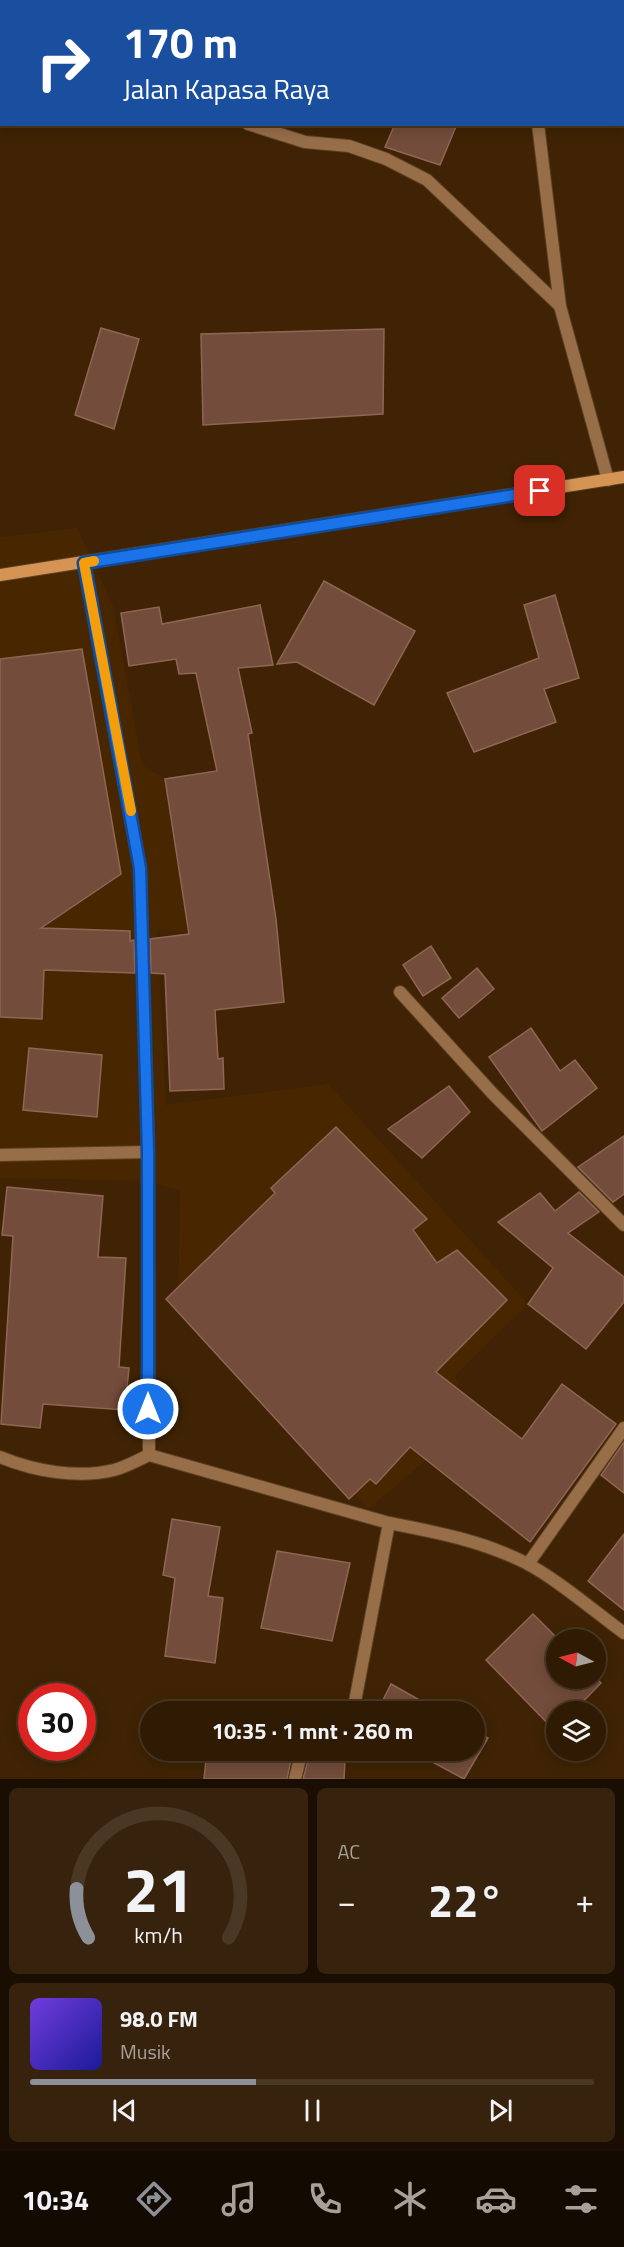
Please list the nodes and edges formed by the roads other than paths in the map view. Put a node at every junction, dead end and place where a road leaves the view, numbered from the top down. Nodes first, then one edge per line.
1 (254, 126) edge
2 (538, 126) edge
3 (560, 306) junction
4 (624, 477) edge
5 (608, 480) junction
6 (84, 563) junction
7 (0, 575) edge
8 (400, 992) dead end
9 (148, 1152) junction
10 (0, 1155) edge
11 (624, 1225) edge
12 (624, 1428) edge
13 (148, 1455) junction
14 (0, 1457) edge
15 (389, 1523) junction
16 (528, 1564) junction
17 (624, 1633) edge
18 (354, 1701) edge
19 (299, 1761) edge
20 (295, 1779) edge

1 - 3 street
2 - 3 street
3 - 5 street
4 - 5 main road
5 - 6 main road
6 - 7 main road
6 - 9 street
8 - 11 street
9 - 10 street
9 - 13 street
12 - 16 street
13 - 14 street
13 - 15 street
15 - 16 street
15 - 18 street
16 - 17 street
19 - 20 street

